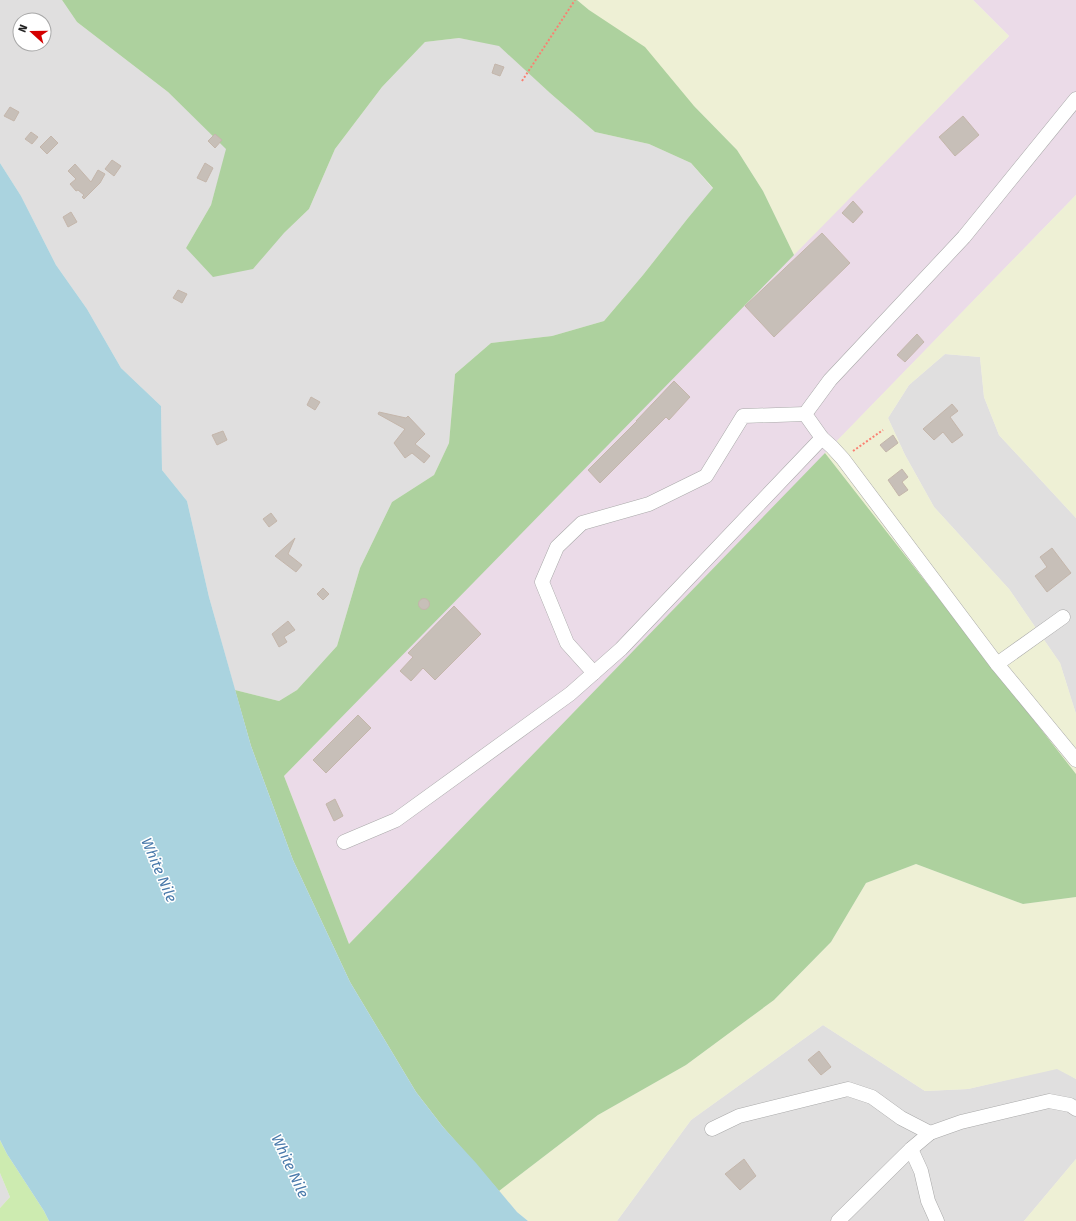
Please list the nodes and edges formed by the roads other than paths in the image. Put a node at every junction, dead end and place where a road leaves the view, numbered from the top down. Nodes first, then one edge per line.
1 (1076, 99) edge
2 (805, 414) junction
3 (827, 442) junction
4 (1063, 616) dead end
5 (997, 664) junction
6 (594, 673) junction
7 (1076, 760) edge
8 (344, 842) dead end
9 (1076, 1109) edge
10 (712, 1129) dead end
11 (930, 1134) junction
12 (911, 1149) junction
13 (838, 1221) edge
14 (937, 1221) edge

1 - 2 street
2 - 3 street
2 - 6 street
3 - 5 street
3 - 6 street
4 - 5 street
5 - 7 street
6 - 8 street
9 - 11 street
10 - 11 street
11 - 12 street
12 - 13 street
12 - 14 street

